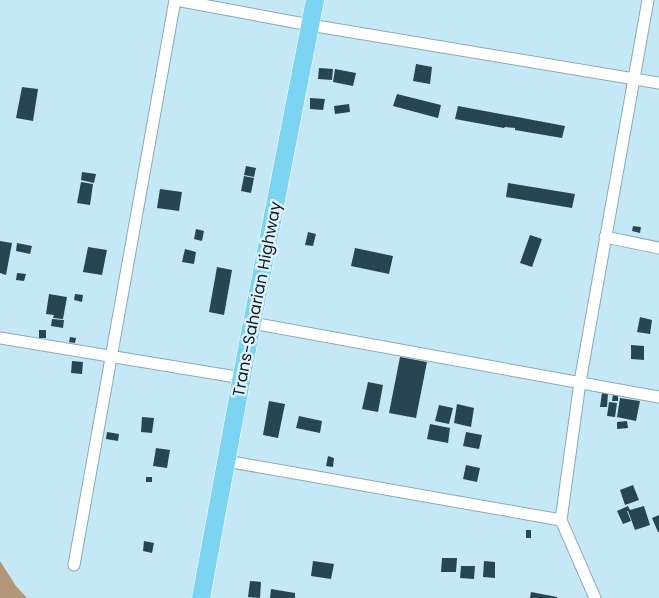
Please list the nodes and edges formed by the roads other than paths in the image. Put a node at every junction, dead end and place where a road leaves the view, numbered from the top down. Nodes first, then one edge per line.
1 (176, 0) edge
2 (315, 0) edge
3 (648, 0) edge
4 (310, 25) junction
5 (633, 78) junction
6 (659, 83) edge
7 (605, 237) junction
8 (659, 248) edge
9 (252, 323) junction
10 (0, 338) edge
11 (111, 356) junction
12 (242, 378) junction
13 (580, 382) junction
14 (659, 397) edge
15 (226, 461) junction
16 (561, 520) junction
17 (74, 565) dead end
18 (201, 598) edge
19 (595, 598) edge

1 - 4 street
1 - 11 street
2 - 4 highway, Trans-Saharian Highway
3 - 5 street
4 - 5 street
4 - 9 highway, Trans-Saharian Highway
5 - 6 street
5 - 7 street
7 - 8 street
7 - 13 street
9 - 12 highway, Trans-Saharian Highway
9 - 13 street
10 - 11 street
11 - 12 street
11 - 17 street
12 - 15 highway, Trans-Saharian Highway
13 - 14 street
13 - 16 street
15 - 16 street
15 - 18 highway, Trans-Saharian Highway
16 - 19 street

